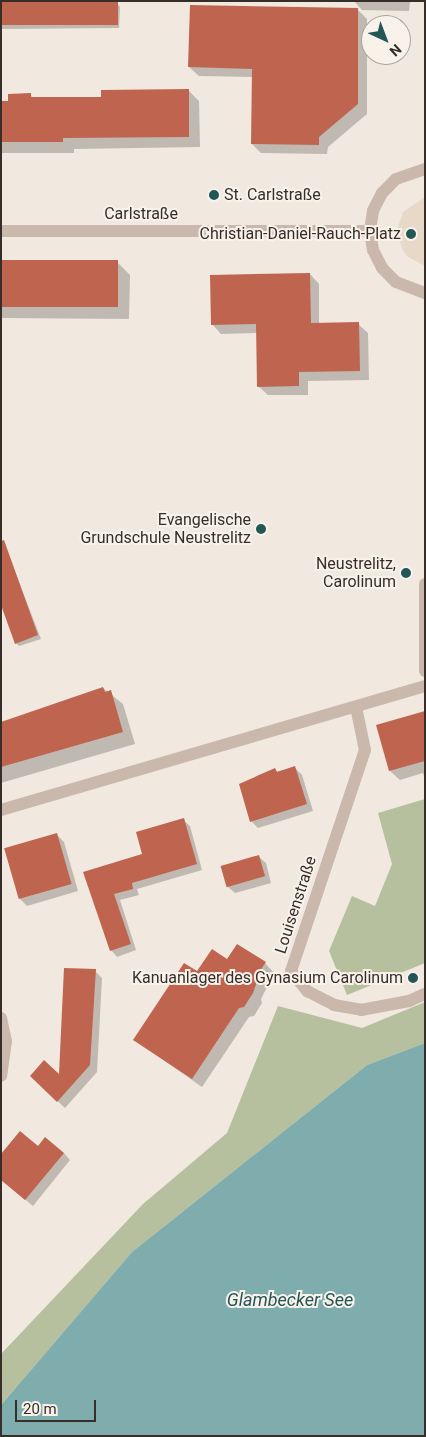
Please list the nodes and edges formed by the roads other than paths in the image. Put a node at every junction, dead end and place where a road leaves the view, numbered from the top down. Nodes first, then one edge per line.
1 (425, 169) edge
2 (1, 231) edge
3 (370, 231) junction
4 (425, 293) edge
5 (425, 584) edge
6 (425, 671) edge
7 (425, 686) edge
8 (356, 707) junction
9 (1, 810) edge
10 (425, 994) edge
11 (1, 1018) edge
12 (1, 1076) edge

1 - 3 street
2 - 3 street, Carlstraße
3 - 4 street
5 - 6 street
7 - 8 street
8 - 9 street
8 - 10 street, Louisenstraße
11 - 12 street

